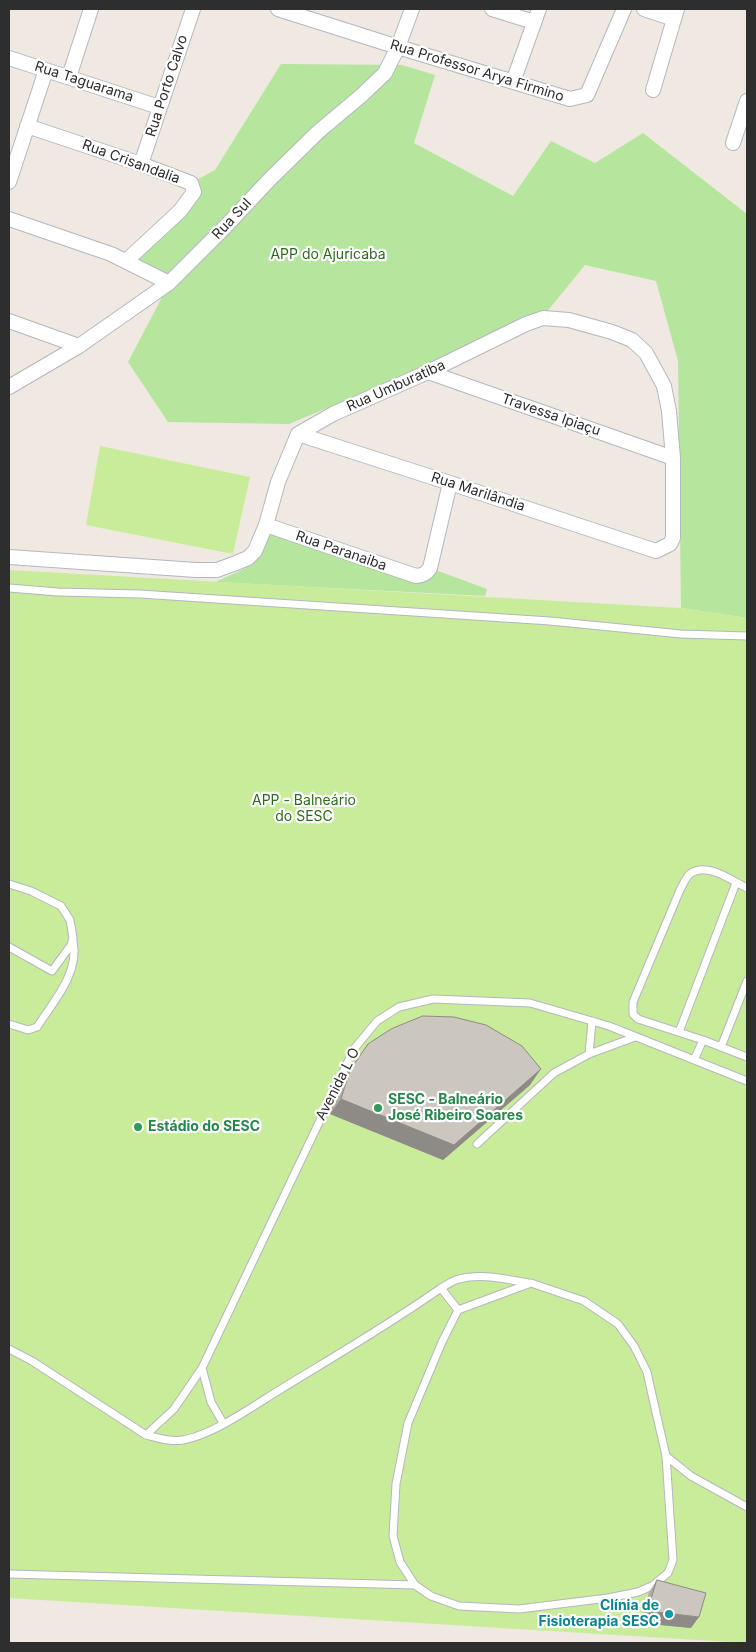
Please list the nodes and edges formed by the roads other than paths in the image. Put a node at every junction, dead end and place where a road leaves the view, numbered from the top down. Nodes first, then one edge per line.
1 (91, 9) edge
2 (193, 9) edge
3 (278, 9) edge
4 (412, 9) edge
5 (492, 9) edge
6 (624, 9) edge
7 (644, 9) edge
8 (676, 14) edge
9 (536, 15) edge
10 (398, 48) junction
11 (9, 58) edge
12 (46, 70) junction
13 (68, 77) junction
14 (513, 82) junction
15 (653, 90) dead end
16 (747, 102) edge
17 (159, 107) junction
18 (27, 126) junction
19 (733, 143) dead end
20 (141, 164) junction
21 (9, 182) edge
22 (9, 219) edge
23 (126, 260) junction
24 (169, 284) junction
25 (9, 321) edge
26 (79, 346) junction
27 (428, 372) junction
28 (9, 387) edge
29 (298, 434) junction
30 (673, 458) junction
31 (450, 483) junction
32 (266, 525) junction
33 (656, 551) joint
34 (9, 557) edge
35 (9, 588) edge
36 (747, 636) edge
37 (736, 883) junction
38 (9, 884) edge
39 (747, 888) edge
40 (73, 938) junction
41 (9, 947) edge
42 (747, 981) edge
43 (592, 1021) junction
44 (9, 1024) edge
45 (679, 1032) junction
46 (636, 1037) junction
47 (703, 1040) junction
48 (721, 1047) junction
49 (589, 1054) junction
50 (747, 1057) edge
51 (694, 1060) junction
52 (747, 1081) edge
53 (477, 1144) dead end
54 (531, 1284) junction
55 (441, 1288) junction
56 (458, 1310) junction
57 (9, 1349) edge
58 (202, 1368) junction
59 (223, 1424) junction
60 (146, 1435) junction
61 (666, 1456) junction
62 (747, 1507) edge
63 (9, 1574) edge
64 (415, 1585) junction

1 - 13 street
2 - 17 street, Rua Porto Calvo
3 - 10 street, Rua Professor Arya Firmino
4 - 10 street, Rua Sul
5 - 9 street
6 - 14 street, Rua Professor Arya Firmino
7 - 8 street
8 - 15 street
9 - 14 street
10 - 14 street, Rua Professor Arya Firmino
10 - 24 street, Rua Sul
11 - 12 street, Rua Taguarama
12 - 13 street, Rua Taguarama
12 - 18 street
13 - 17 street, Rua Taguarama
16 - 19 street
17 - 20 street, Rua Porto Calvo
18 - 20 street, Rua Crisandalia
18 - 21 street
20 - 23 street, Rua Crisandalia
22 - 23 street
23 - 24 street
24 - 26 street, Rua Sul
25 - 26 street
26 - 28 street, Rua Sul
27 - 29 street, Rua Umburatiba
27 - 30 street, Travessa Ipiaçu
27 - 30 street, Rua Umburatiba
29 - 31 street, Rua Marilândia
29 - 32 street
30 - 33 street, Rua Umburatiba
31 - 32 street, Rua Paranaiba
31 - 33 street, Rua Marilândia
32 - 34 street
35 - 36 lane
37 - 39 lane
37 - 45 lane
37 - 45 lane
38 - 40 lane
40 - 41 lane
40 - 44 lane
42 - 48 lane
43 - 46 lane, Avenida L O
43 - 49 lane
43 - 58 lane, Avenida L O
45 - 47 lane
46 - 49 lane
46 - 51 lane, Avenida L O
47 - 48 lane
47 - 51 lane
48 - 50 lane
49 - 53 lane
51 - 52 lane, Avenida L O
54 - 55 lane
54 - 56 lane
54 - 61 lane
55 - 56 lane
55 - 59 lane
56 - 64 lane
57 - 60 lane
58 - 59 lane
58 - 60 lane, Avenida L O
59 - 60 lane
61 - 62 lane
61 - 64 lane
63 - 64 lane

